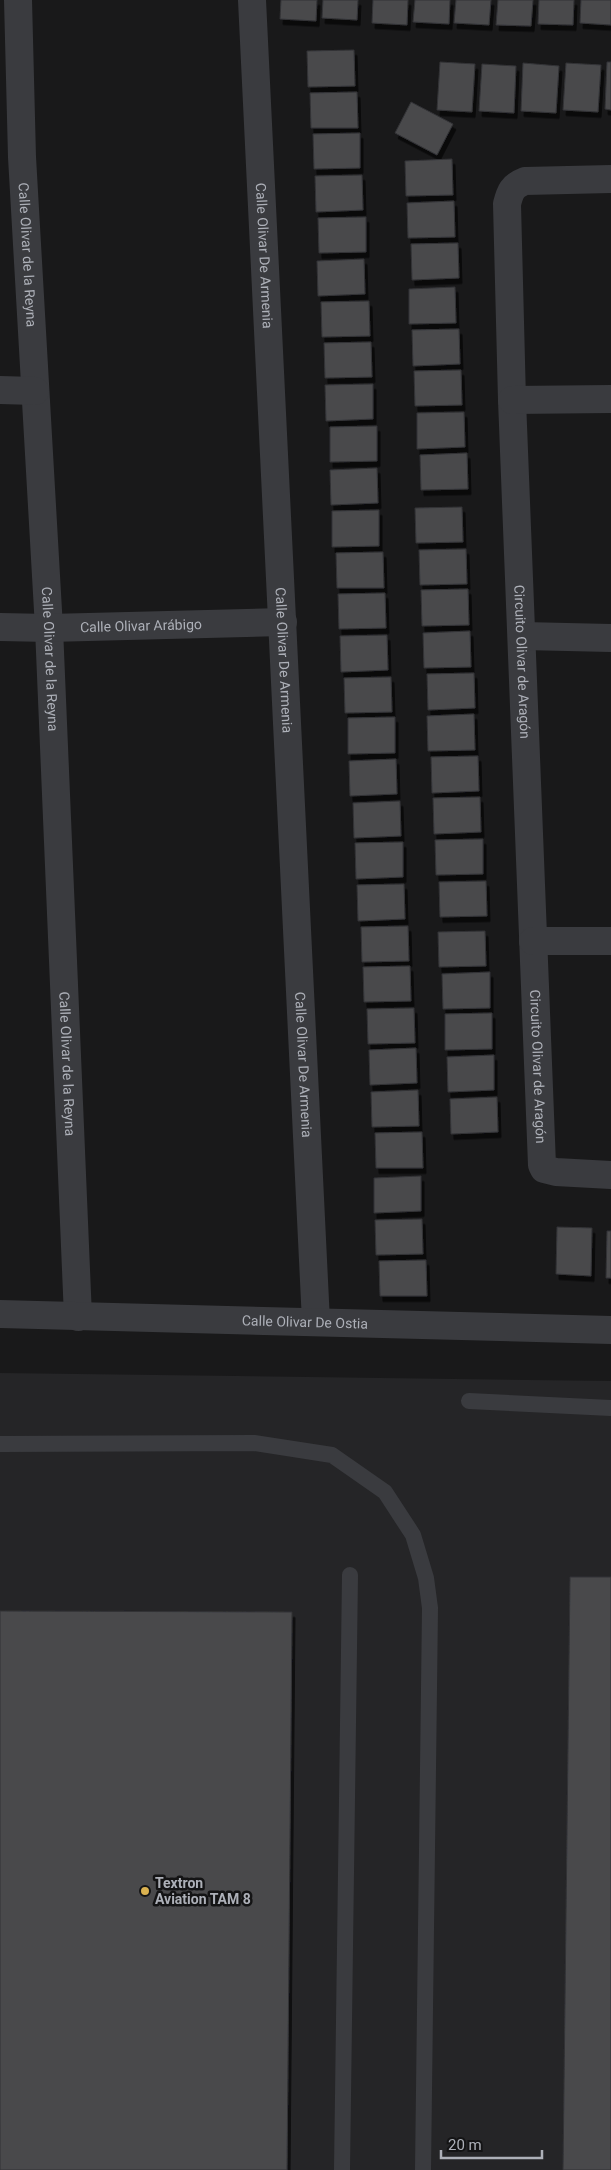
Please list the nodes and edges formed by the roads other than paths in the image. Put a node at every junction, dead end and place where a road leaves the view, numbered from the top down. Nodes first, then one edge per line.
1 (18, 0) edge
2 (252, 0) edge
3 (11, 156) edge
4 (611, 179) edge
5 (0, 390) edge
6 (35, 391) junction
7 (611, 399) edge
8 (512, 400) junction
9 (283, 622) junction
10 (0, 627) edge
11 (49, 628) junction
12 (523, 636) junction
13 (611, 638) edge
14 (533, 941) junction
15 (611, 941) edge
16 (611, 1175) edge
17 (0, 1314) edge
18 (78, 1317) junction
19 (316, 1322) junction
20 (611, 1330) edge
21 (469, 1401) dead end
22 (611, 1408) edge
23 (0, 1444) edge
24 (350, 1575) dead end
25 (342, 2170) edge
26 (423, 2170) edge

1 - 3 street, Calle Olivar de la Reyna
2 - 9 street, Calle Olivar De Armenia
3 - 6 street, Calle Olivar de la Reyna
4 - 8 street, Circuito Olivar de Aragón
5 - 6 street
6 - 11 street, Calle Olivar de la Reyna
7 - 8 street
8 - 12 street, Circuito Olivar de Aragón
9 - 11 street, Calle Olivar Arábigo
9 - 19 street, Calle Olivar De Armenia
10 - 11 street, Calle Olivar Arábigo
11 - 18 street, Calle Olivar de la Reyna
12 - 13 street
12 - 14 street, Circuito Olivar de Aragón
14 - 15 street
14 - 16 street, Circuito Olivar de Aragón
17 - 18 street, Calle Olivar De Ostia
18 - 19 street, Calle Olivar De Ostia
19 - 20 street, Calle Olivar De Ostia
21 - 22 lane
23 - 26 lane
24 - 25 lane

